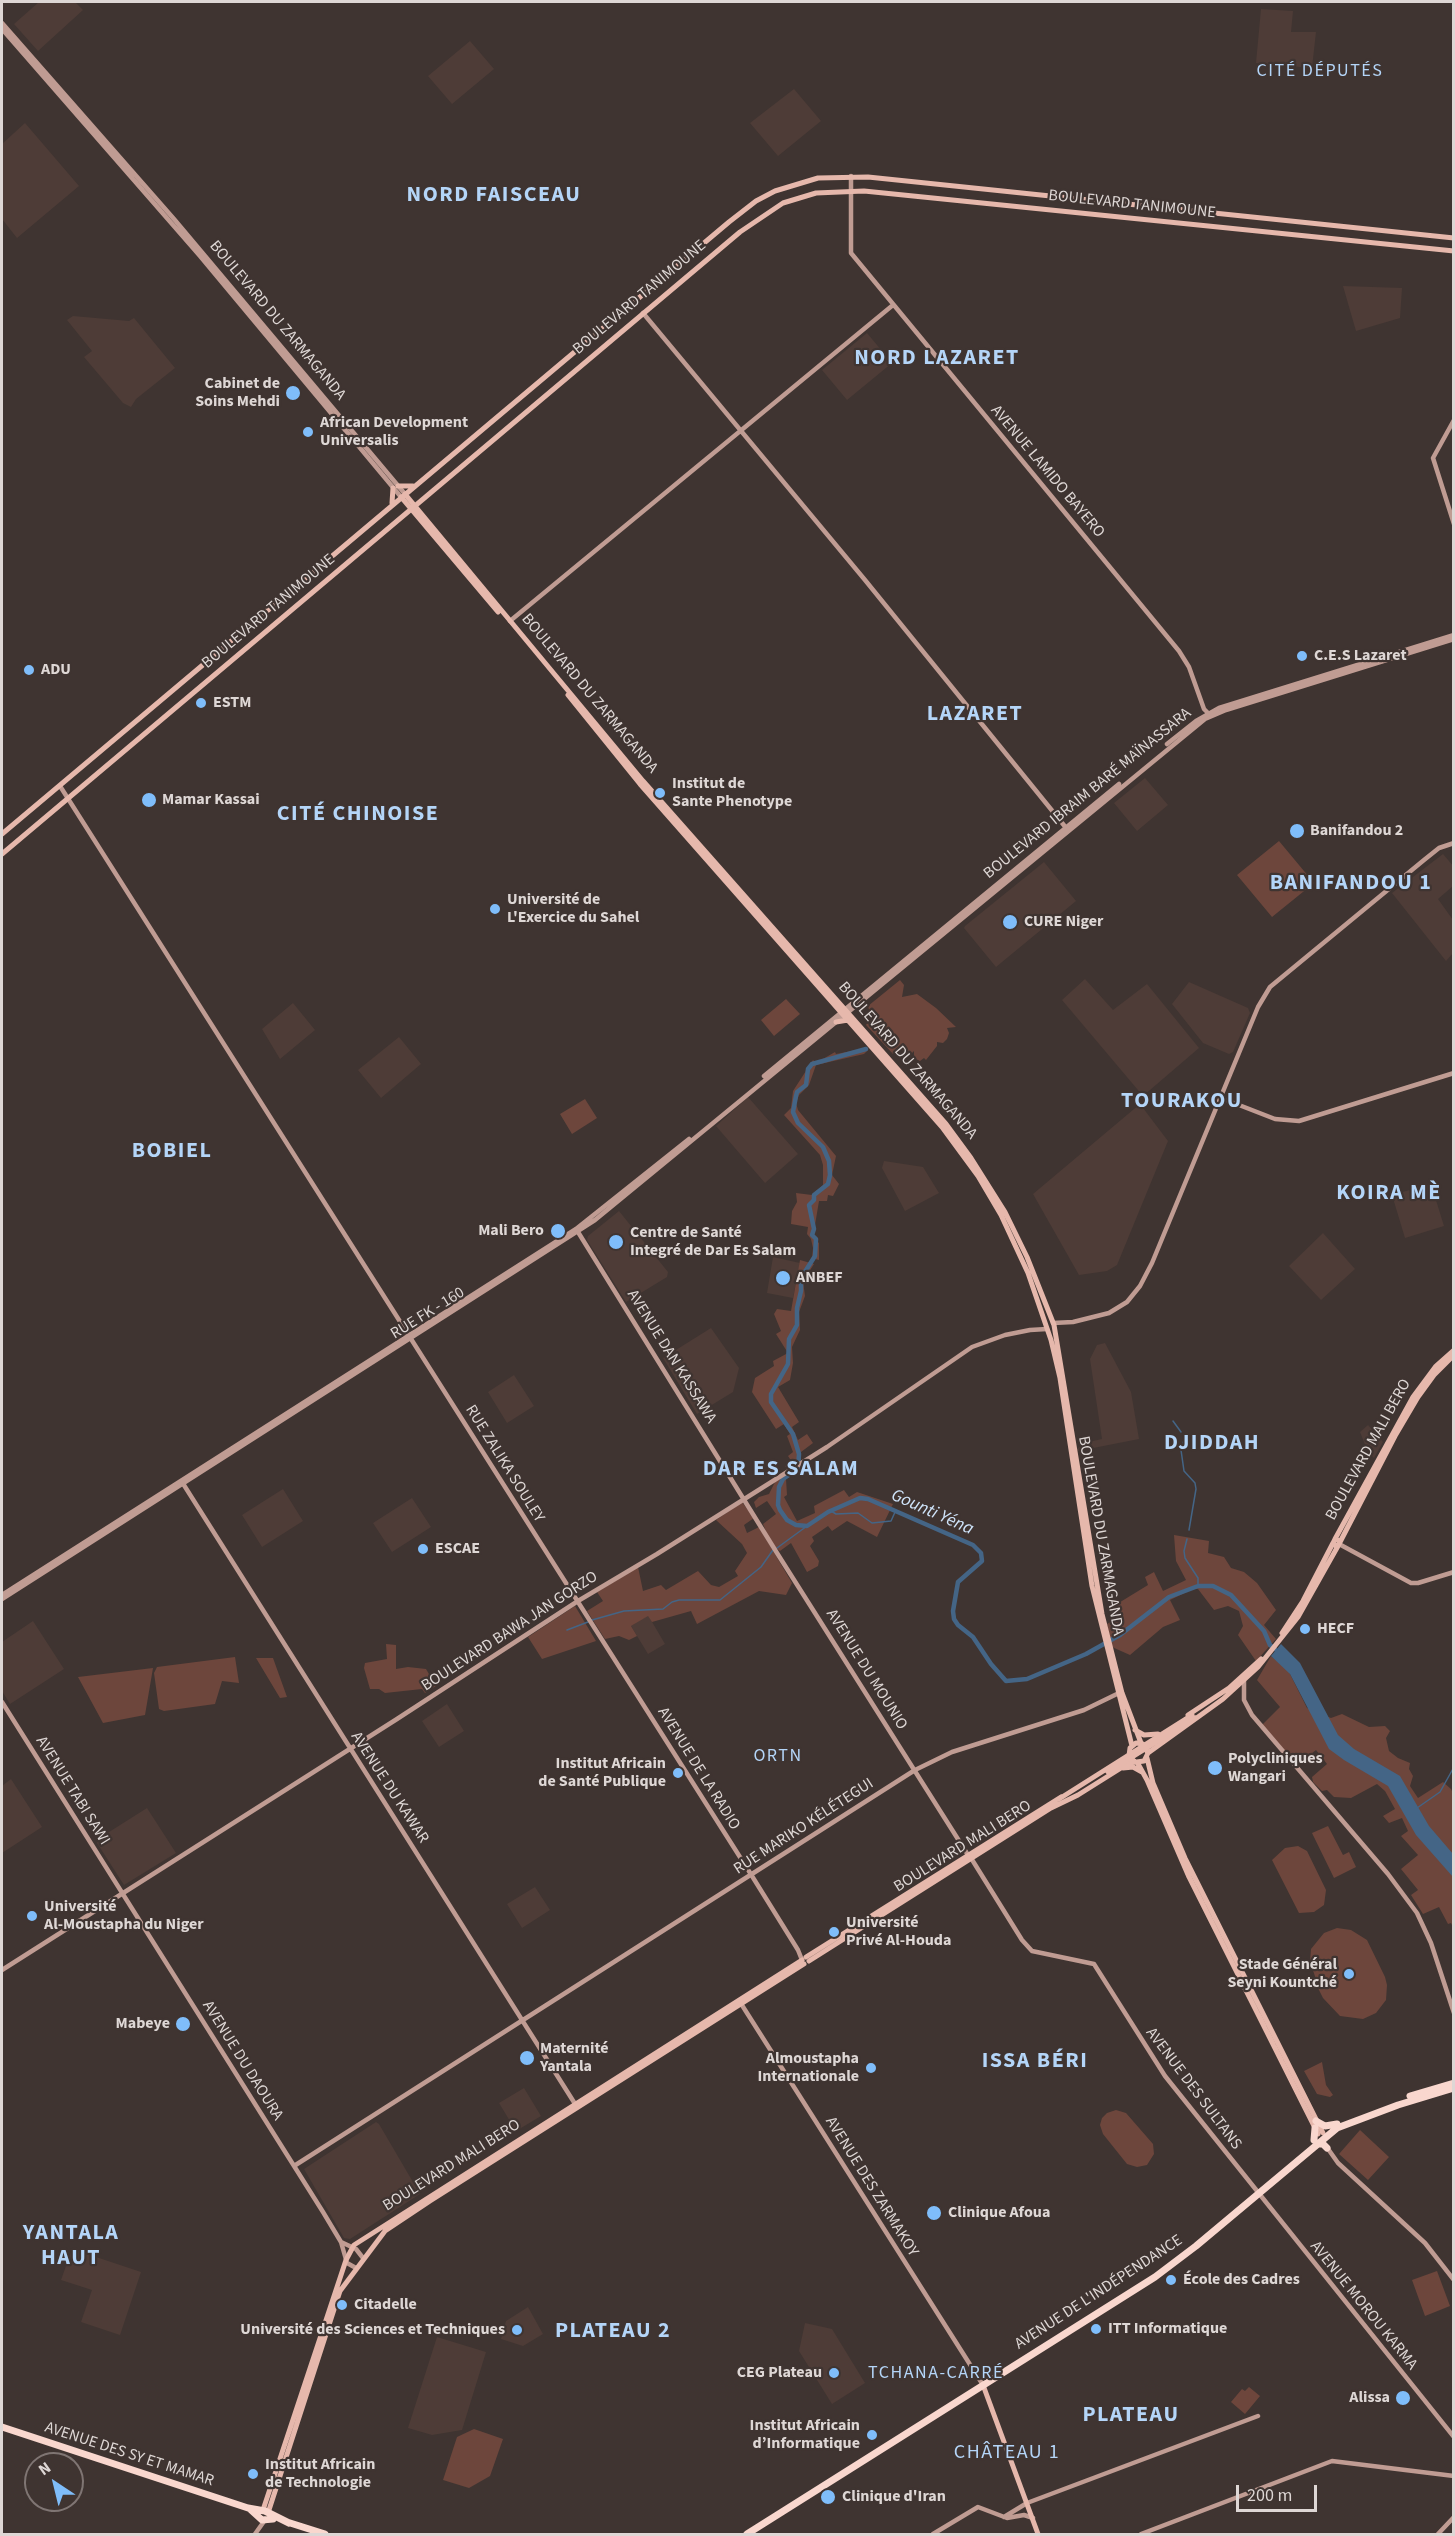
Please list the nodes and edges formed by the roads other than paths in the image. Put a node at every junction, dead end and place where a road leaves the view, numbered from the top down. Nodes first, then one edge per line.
1 (2, 23) edge
2 (2, 29) edge
3 (54, 86) junction
4 (851, 176) junction
5 (851, 190) junction
6 (1454, 238) edge
7 (1454, 251) edge
8 (893, 304) junction
9 (644, 313) junction
10 (1454, 420) edge
11 (741, 430) junction
12 (417, 484) junction
13 (395, 487) junction
14 (403, 496) junction
15 (426, 497) junction
16 (390, 506) junction
17 (413, 508) junction
18 (421, 517) junction
19 (400, 520) junction
20 (1454, 524) edge
21 (306, 579) junction
22 (479, 587) junction
23 (314, 590) junction
24 (510, 621) junction
25 (1454, 637) edge
26 (559, 682) junction
27 (1209, 714) junction
28 (142, 716) junction
29 (152, 728) junction
30 (60, 786) junction
31 (68, 799) junction
32 (1067, 829) junction
33 (2, 834) edge
34 (1454, 843) edge
35 (2, 854) edge
36 (835, 1005) junction
37 (845, 1014) junction
38 (836, 1019) junction
39 (1454, 1073) edge
40 (1221, 1098) junction
41 (577, 1231) junction
42 (1050, 1326) junction
43 (409, 1338) junction
44 (1454, 1350) edge
45 (1454, 1355) edge
46 (1371, 1477) junction
47 (182, 1482) junction
48 (744, 1499) junction
49 (1337, 1543) junction
50 (1454, 1572) edge
51 (2, 1594) edge
52 (2, 1599) edge
53 (578, 1601) junction
54 (1107, 1646) junction
55 (1273, 1648) junction
56 (1244, 1681) junction
57 (1119, 1693) junction
58 (2, 1702) edge
59 (1207, 1708) junction
60 (1133, 1728) junction
61 (1158, 1734) junction
62 (1141, 1743) junction
63 (1132, 1746) junction
64 (350, 1749) junction
65 (1129, 1753) junction
66 (1147, 1755) junction
67 (1136, 1762) junction
68 (1121, 1768) junction
69 (915, 1770) junction
70 (1145, 1775) junction
71 (1050, 1806) junction
72 (1180, 1852) junction
73 (970, 1856) junction
74 (752, 1876) junction
75 (122, 1893) junction
76 (805, 1960) junction
77 (2, 1970) edge
78 (741, 2003) junction
79 (1454, 2013) edge
80 (522, 2020) junction
81 (1454, 2083) edge
82 (1454, 2088) edge
83 (577, 2106) junction
84 (1337, 2124) junction
85 (1319, 2135) junction
86 (1327, 2148) joint
87 (294, 2166) junction
88 (1256, 2192) junction
89 (341, 2242) junction
90 (353, 2247) junction
91 (363, 2258) junction
92 (346, 2260) junction
93 (356, 2268) junction
94 (1454, 2280) edge
95 (983, 2385) junction
96 (1258, 2416) dead end
97 (2, 2427) edge
98 (1454, 2437) edge
99 (1454, 2476) edge
100 (1027, 2504) junction
101 (264, 2515) junction
102 (1004, 2517) junction
103 (1454, 2517) edge
104 (1033, 2518) junction
105 (255, 2535) edge
106 (325, 2535) edge
107 (747, 2535) edge
108 (933, 2535) edge
109 (1038, 2535) edge
110 (1141, 2535) edge
111 (1438, 2535) edge

1 - 3 street
2 - 3 street
3 - 13 street, BOULEVARD DU ZARMAGANDA
3 - 13 street, BOULEVARD DU ZARMAGANDA
4 - 5 street
4 - 6 main road, BOULEVARD TANIMOUNE
4 - 12 main road, BOULEVARD TANIMOUNE
5 - 7 main road, BOULEVARD TANIMOUNE
5 - 8 street, AVENUE LAMIDO BAYERO
5 - 9 main road, BOULEVARD TANIMOUNE
8 - 11 street
8 - 27 street, AVENUE LAMIDO BAYERO
9 - 11 street
9 - 15 main road, BOULEVARD TANIMOUNE
10 - 20 street
11 - 24 street
11 - 32 street
12 - 13 main road
12 - 14 main road, BOULEVARD TANIMOUNE
13 - 14 street, BOULEVARD DU ZARMAGANDA
13 - 16 main road
14 - 16 main road, BOULEVARD TANIMOUNE
14 - 17 main road, BOULEVARD DU ZARMAGANDA
15 - 17 main road, BOULEVARD TANIMOUNE
15 - 18 main road
16 - 21 main road, BOULEVARD TANIMOUNE
17 - 18 main road, BOULEVARD DU ZARMAGANDA
17 - 19 main road, BOULEVARD TANIMOUNE
18 - 19 main road
18 - 22 main road, BOULEVARD DU ZARMAGANDA
19 - 23 main road, BOULEVARD TANIMOUNE
21 - 23 main road
21 - 28 main road, BOULEVARD TANIMOUNE
22 - 24 main road, BOULEVARD DU ZARMAGANDA
22 - 26 main road, BOULEVARD DU ZARMAGANDA
23 - 29 main road, BOULEVARD TANIMOUNE
24 - 26 main road, BOULEVARD DU ZARMAGANDA
25 - 27 street, BOULEVARD IBRAIM BARÉ MAÏNASSARA
26 - 36 main road, BOULEVARD DU ZARMAGANDA
26 - 37 main road, BOULEVARD DU ZARMAGANDA
27 - 32 street, BOULEVARD IBRAIM BARÉ MAÏNASSARA
28 - 29 main road
28 - 30 main road, BOULEVARD TANIMOUNE
29 - 31 main road, BOULEVARD TANIMOUNE
30 - 31 street, RUE ZALIKA SOULEY
30 - 33 main road, BOULEVARD TANIMOUNE
31 - 35 main road, BOULEVARD TANIMOUNE
31 - 43 street, RUE ZALIKA SOULEY
32 - 37 street, BOULEVARD IBRAIM BARÉ MAÏNASSARA
34 - 40 street, BOULEVARD BAWA JAN GORZO
36 - 37 main road, BOULEVARD DU ZARMAGANDA
36 - 38 main road
37 - 38 main road
37 - 38 street, RUE FK - 160
37 - 42 main road, BOULEVARD DU ZARMAGANDA
38 - 41 street, RUE FK - 160
39 - 40 street
40 - 42 street, BOULEVARD BAWA JAN GORZO
41 - 43 street, RUE FK - 160
41 - 48 street, AVENUE DAN KASSAWA
42 - 48 street, BOULEVARD BAWA JAN GORZO
42 - 54 main road, BOULEVARD DU ZARMAGANDA
43 - 47 street, RUE FK - 160
43 - 53 street, RUE ZALIKA SOULEY
44 - 46 main road, BOULEVARD MALI BERO
45 - 46 main road, BOULEVARD MALI BERO
46 - 49 main road, BOULEVARD MALI BERO
47 - 51 street, RUE FK - 160
47 - 52 street, RUE FK - 160
47 - 64 street, AVENUE DU KAWAR
48 - 53 street, BOULEVARD BAWA JAN GORZO
48 - 69 street, AVENUE DU MOUNIO
49 - 50 street
49 - 55 main road, BOULEVARD MALI BERO
53 - 64 street, BOULEVARD BAWA JAN GORZO
53 - 74 street, AVENUE DE LA RADIO
54 - 57 main road, BOULEVARD DU ZARMAGANDA
54 - 60 main road, BOULEVARD DU ZARMAGANDA
55 - 56 main road, BOULEVARD MALI BERO
55 - 59 main road, BOULEVARD MALI BERO
56 - 59 main road, BOULEVARD MALI BERO
56 - 79 street
57 - 63 main road, BOULEVARD DU ZARMAGANDA
57 - 69 street, RUE MARIKO KÉLÉTEGUI
58 - 75 street, AVENUE TABI SAWI
59 - 61 main road, BOULEVARD MALI BERO
59 - 66 main road, BOULEVARD MALI BERO
59 - 71 main road, bridge
60 - 61 main road
60 - 62 main road, BOULEVARD DU ZARMAGANDA
61 - 62 main road, BOULEVARD MALI BERO
62 - 63 main road
62 - 66 main road
63 - 65 main road
64 - 75 street, BOULEVARD BAWA JAN GORZO
64 - 80 street, AVENUE DU KAWAR
65 - 67 main road
65 - 71 main road, BOULEVARD MALI BERO
66 - 67 main road
66 - 72 main road
67 - 68 main road, BOULEVARD MALI BERO
67 - 70 main road
68 - 70 main road
68 - 71 main road, BOULEVARD MALI BERO
69 - 73 street, AVENUE DU MOUNIO
69 - 74 street, RUE MARIKO KÉLÉTEGUI
70 - 72 main road
71 - 73 main road, BOULEVARD MALI BERO
72 - 85 main road
73 - 76 main road, BOULEVARD MALI BERO
73 - 88 street, AVENUE DES SULTANS
74 - 76 street, AVENUE DE LA RADIO
74 - 80 street, RUE MARIKO KÉLÉTEGUI
75 - 77 street, BOULEVARD BAWA JAN GORZO
75 - 87 street, AVENUE DU DAOURA
76 - 78 main road, BOULEVARD MALI BERO
78 - 83 main road, BOULEVARD MALI BERO
78 - 95 street, AVENUE DES ZARMAKOY
80 - 83 street, AVENUE DU KAWAR
80 - 87 street, RUE MARIKO KÉLÉTEGUI
81 - 84 highway
82 - 85 highway
83 - 90 main road, BOULEVARD MALI BERO
83 - 91 main road, BOULEVARD MALI BERO
84 - 85 highway
84 - 85 highway
85 - 86 highway
85 - 88 highway, AVENUE DE L'INDÉPENDANCE
86 - 94 street
87 - 89 street, AVENUE DU DAOURA
88 - 95 highway, AVENUE DE L'INDÉPENDANCE
88 - 98 street, AVENUE MOROU KARMA
89 - 90 street
89 - 92 street, AVENUE DU DAOURA
90 - 91 street
90 - 92 main road, BOULEVARD MALI BERO
91 - 93 main road, BOULEVARD MALI BERO
92 - 93 street
92 - 101 main road, BOULEVARD MALI BERO
93 - 101 main road, BOULEVARD MALI BERO
95 - 100 main road
95 - 107 highway, AVENUE DE L'INDÉPENDANCE
96 - 100 street
97 - 101 highway, AVENUE DES SY ET MAMAR
99 - 110 street
100 - 102 street
100 - 104 main road
101 - 105 street
101 - 106 highway, AVENUE DES SY ET MAMAR
102 - 104 street
102 - 108 street
103 - 111 street
104 - 109 main road

